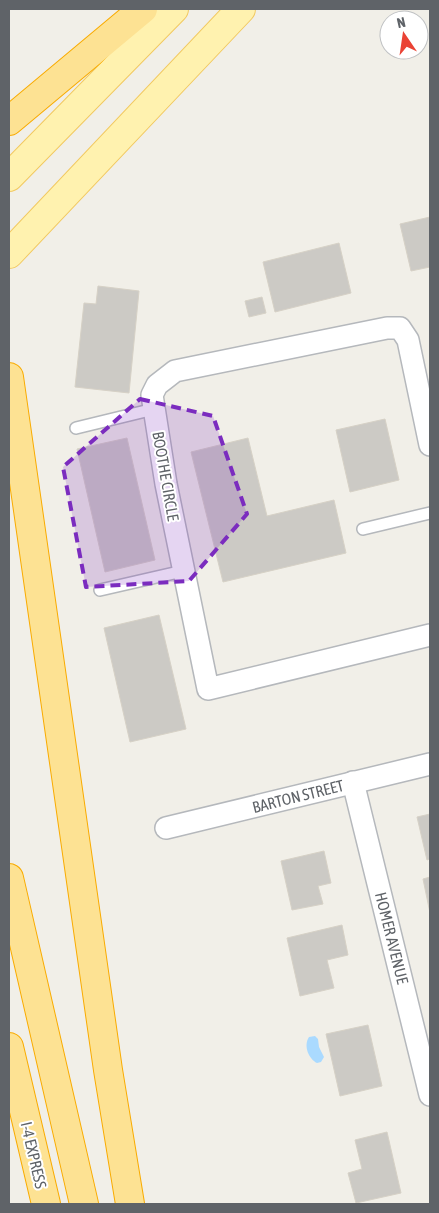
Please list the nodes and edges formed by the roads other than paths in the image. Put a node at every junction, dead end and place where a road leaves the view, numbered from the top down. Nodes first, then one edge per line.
1 (143, 9) edge
2 (174, 9) edge
3 (235, 15) edge
4 (14, 112) edge
5 (9, 177) edge
6 (9, 254) edge
7 (9, 377) edge
8 (154, 409) junction
9 (76, 428) dead end
10 (429, 431) edge
11 (430, 513) edge
12 (363, 529) dead end
13 (183, 571) junction
14 (100, 590) dead end
15 (430, 635) edge
16 (430, 764) edge
17 (353, 782) junction
18 (166, 828) dead end
19 (9, 878) edge
20 (9, 1047) edge
21 (430, 1094) edge
22 (46, 1204) edge
23 (84, 1204) edge
24 (130, 1204) edge

1 - 4 highway
2 - 5 main road
3 - 6 main road
7 - 24 highway
8 - 9 lane
8 - 10 street, BOOTHE CIRCLE
8 - 13 street, BOOTHE CIRCLE
11 - 12 lane
13 - 14 lane
13 - 15 street, BOOTHE CIRCLE
16 - 17 street, BARTON STREET
17 - 18 street, BARTON STREET
17 - 21 street, HOMER AVENUE
19 - 23 highway
20 - 22 highway, I-4 EXPRESS

